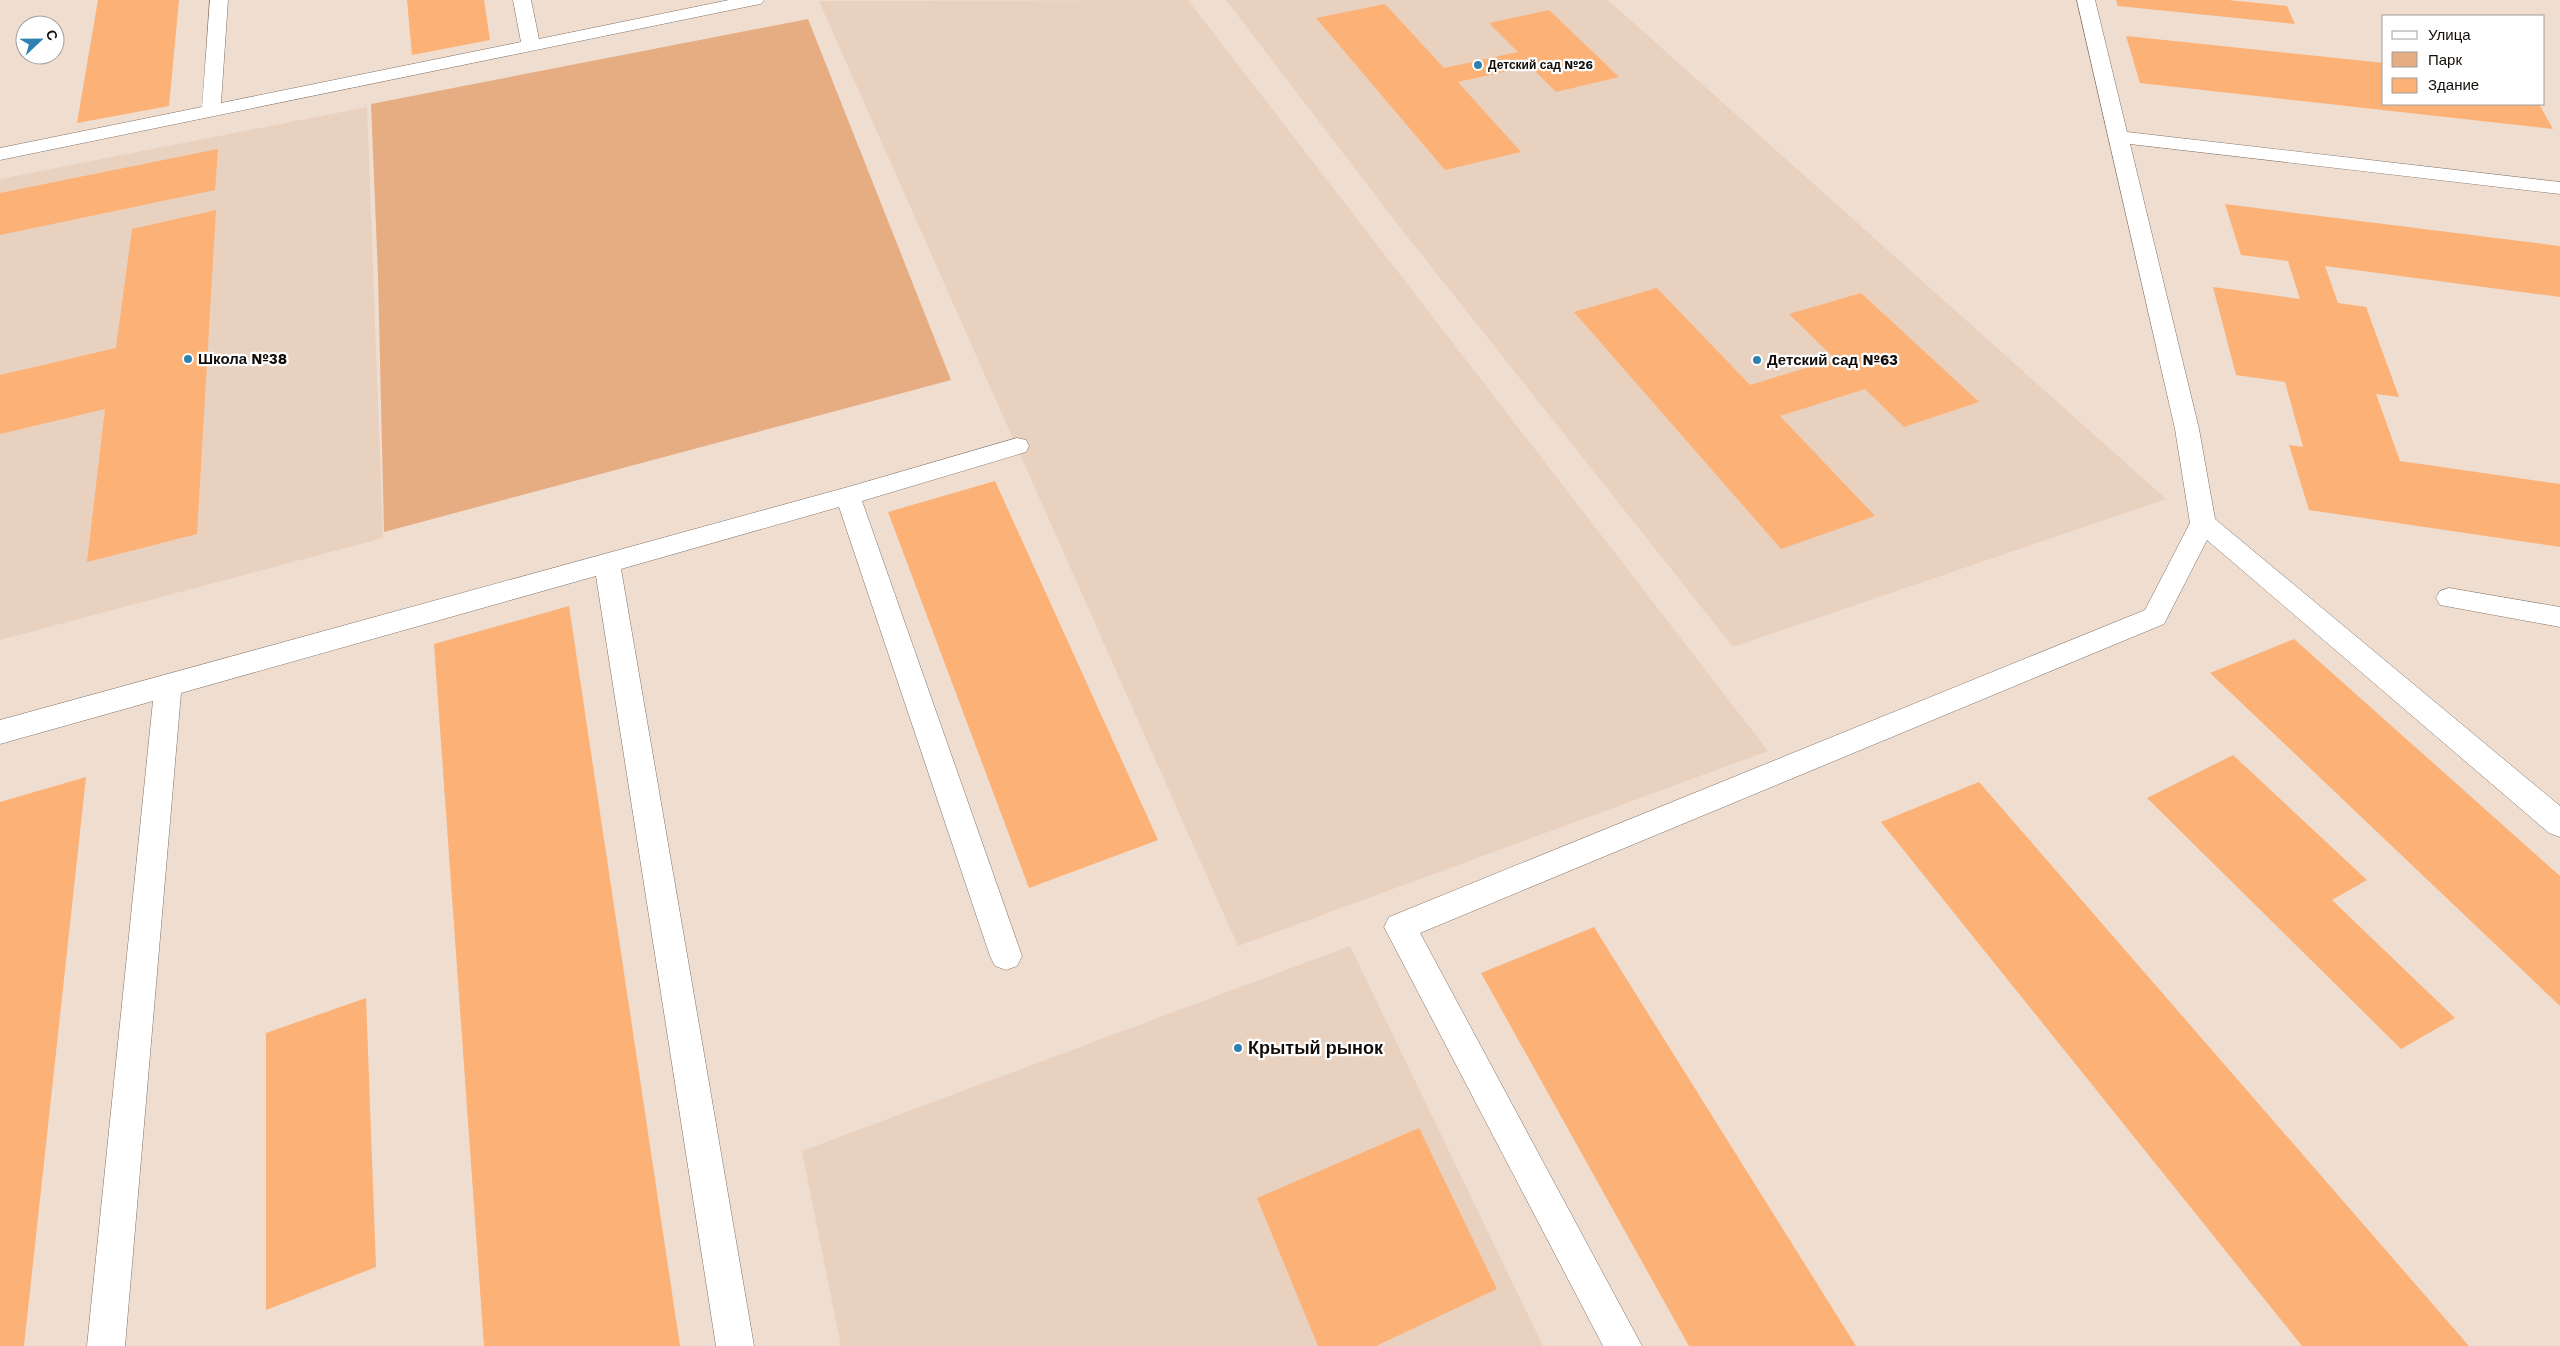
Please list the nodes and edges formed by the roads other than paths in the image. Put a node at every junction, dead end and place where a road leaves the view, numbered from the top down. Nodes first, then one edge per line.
1 (219, 0) edge
2 (522, 0) edge
3 (755, 0) edge
4 (2086, 0) edge
5 (531, 46) junction
6 (211, 111) junction
7 (2118, 137) junction
8 (0, 154) edge
9 (2560, 188) edge
10 (1017, 446) dead end
11 (848, 496) junction
12 (2203, 523) junction
13 (607, 563) junction
14 (2449, 598) dead end
15 (2560, 617) edge
16 (168, 685) junction
17 (0, 732) edge
18 (2560, 824) edge
19 (1006, 956) dead end
20 (106, 1346) edge
21 (735, 1346) edge
22 (1622, 1346) edge

1 - 6 lane
2 - 5 lane
3 - 5 lane
4 - 7 lane
5 - 6 lane
6 - 8 lane
7 - 9 lane
7 - 12 lane
10 - 11 lane
11 - 13 lane
11 - 19 lane
12 - 18 lane
12 - 22 lane
13 - 16 lane
13 - 21 lane
14 - 15 lane
16 - 17 lane
16 - 20 lane

